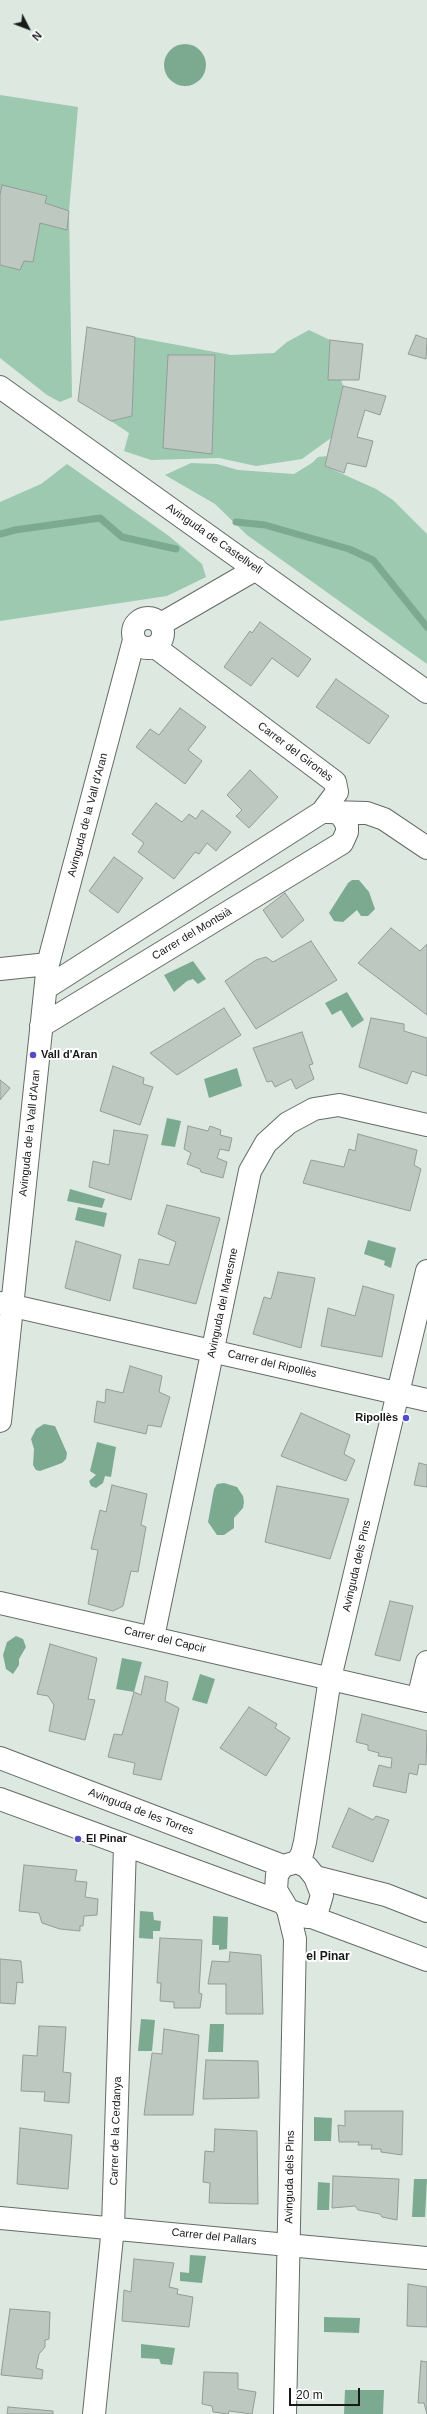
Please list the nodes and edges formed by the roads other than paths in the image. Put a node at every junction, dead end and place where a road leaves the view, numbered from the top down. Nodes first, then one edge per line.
1 (0, 387) edge
2 (256, 570) junction
3 (144, 643) junction
4 (427, 692) edge
5 (329, 812) junction
6 (427, 848) edge
7 (48, 964) junction
8 (0, 969) edge
9 (46, 988) junction
10 (41, 1026) junction
11 (427, 1124) edge
12 (427, 1271) edge
13 (6, 1305) edge
14 (214, 1350) junction
15 (397, 1393) junction
16 (427, 1400) edge
17 (0, 1421) edge
18 (0, 1603) edge
19 (153, 1637) junction
20 (427, 1662) edge
21 (330, 1678) junction
22 (423, 1700) edge
23 (0, 1758) edge
24 (0, 1799) edge
25 (125, 1846) junction
26 (290, 1864) junction
27 (315, 1877) junction
28 (296, 1911) junction
29 (427, 1911) edge
30 (427, 1960) edge
31 (0, 2218) edge
32 (113, 2227) junction
33 (288, 2245) junction
34 (427, 2258) edge
35 (94, 2414) edge
36 (285, 2414) edge

1 - 2 street, Avinguda de Castellvell
2 - 3 street, Avinguda de la Vall d'Aran
2 - 4 street, Avinguda de Castellvell
3 - 5 street, Carrer del Gironès
3 - 7 street, Avinguda de la Vall d'Aran
5 - 6 street
5 - 9 street
5 - 10 street, Carrer del Montsià
7 - 8 street
7 - 9 street, Avinguda de la Vall d'Aran
9 - 10 street, Avinguda de la Vall d'Aran
10 - 13 street, Avinguda de la Vall d'Aran
11 - 14 street, Avinguda del Maresme
12 - 15 street, Avinguda dels Pins
13 - 14 street, Carrer del Ripollès
13 - 17 street, Avinguda de la Vall d'Aran
14 - 15 street, Carrer del Ripollès
14 - 19 street, Avinguda del Maresme
15 - 16 street, Carrer del Ripollès
15 - 21 street, Avinguda dels Pins
18 - 19 street, Carrer del Capcir
19 - 21 street, Carrer del Capcir
20 - 22 street
21 - 22 street
21 - 26 street, Avinguda dels Pins
23 - 26 street, Avinguda de les Torres
24 - 25 street
25 - 28 street
25 - 32 street, Carrer de la Cerdanya
26 - 27 street
26 - 28 street
27 - 28 street
27 - 29 street
28 - 30 street
28 - 33 street, Avinguda dels Pins
31 - 32 street, Carrer del Pallars
32 - 33 street, Carrer del Pallars
32 - 35 street, Carrer de la Cerdanya
33 - 34 street, Carrer del Pallars
33 - 36 street, Avinguda dels Pins

